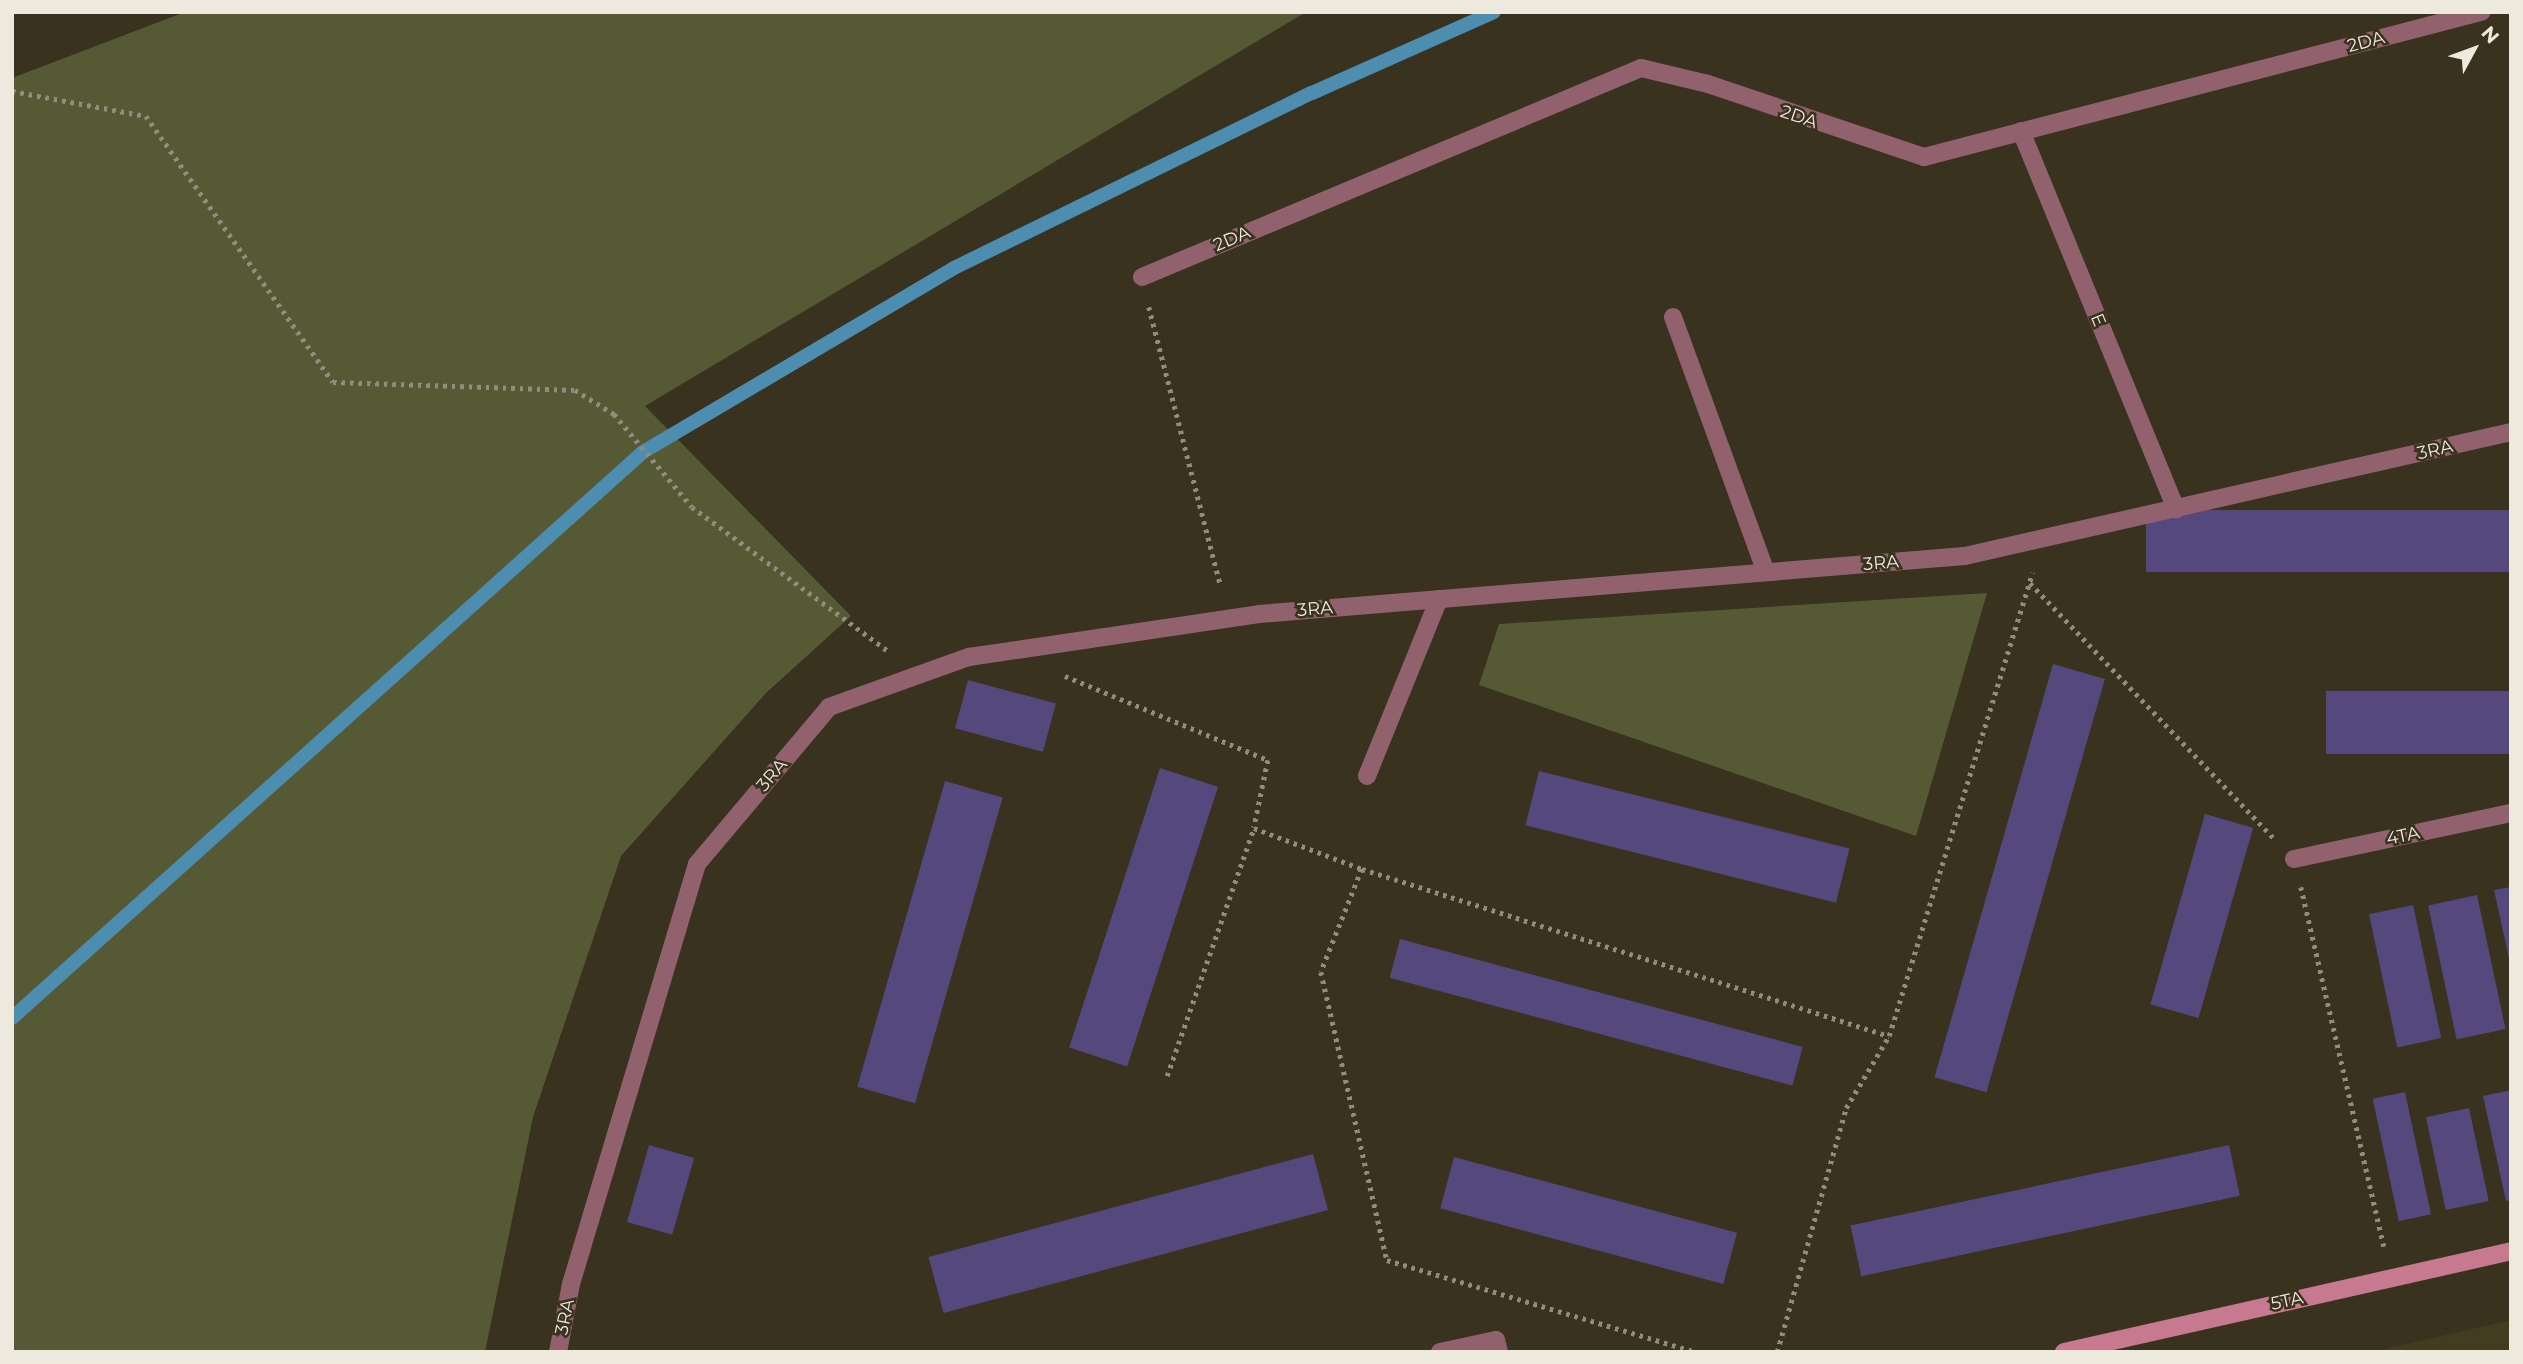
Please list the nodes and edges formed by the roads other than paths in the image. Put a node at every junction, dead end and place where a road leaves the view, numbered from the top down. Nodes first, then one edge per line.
1 (2481, 12) edge
2 (2021, 131) junction
3 (1142, 277) road end
4 (1672, 317) dead end
5 (2511, 432) edge
6 (2176, 509) junction
7 (1766, 572) junction
8 (1439, 599) junction
9 (1367, 776) dead end
10 (2511, 813) edge
11 (2294, 859) road end
12 (2511, 1251) edge
13 (558, 1352) edge
14 (1440, 1352) edge
15 (1499, 1352) edge
16 (2064, 1352) edge

1 - 2 street, 2DA
2 - 3 street, 2DA
2 - 6 street, E
4 - 7 street
5 - 6 street, 3RA
6 - 7 street, 3RA
7 - 8 street, 3RA
8 - 9 street
8 - 13 street, 3RA
10 - 11 street, 4TA
12 - 16 street, 5TA
14 - 15 street

